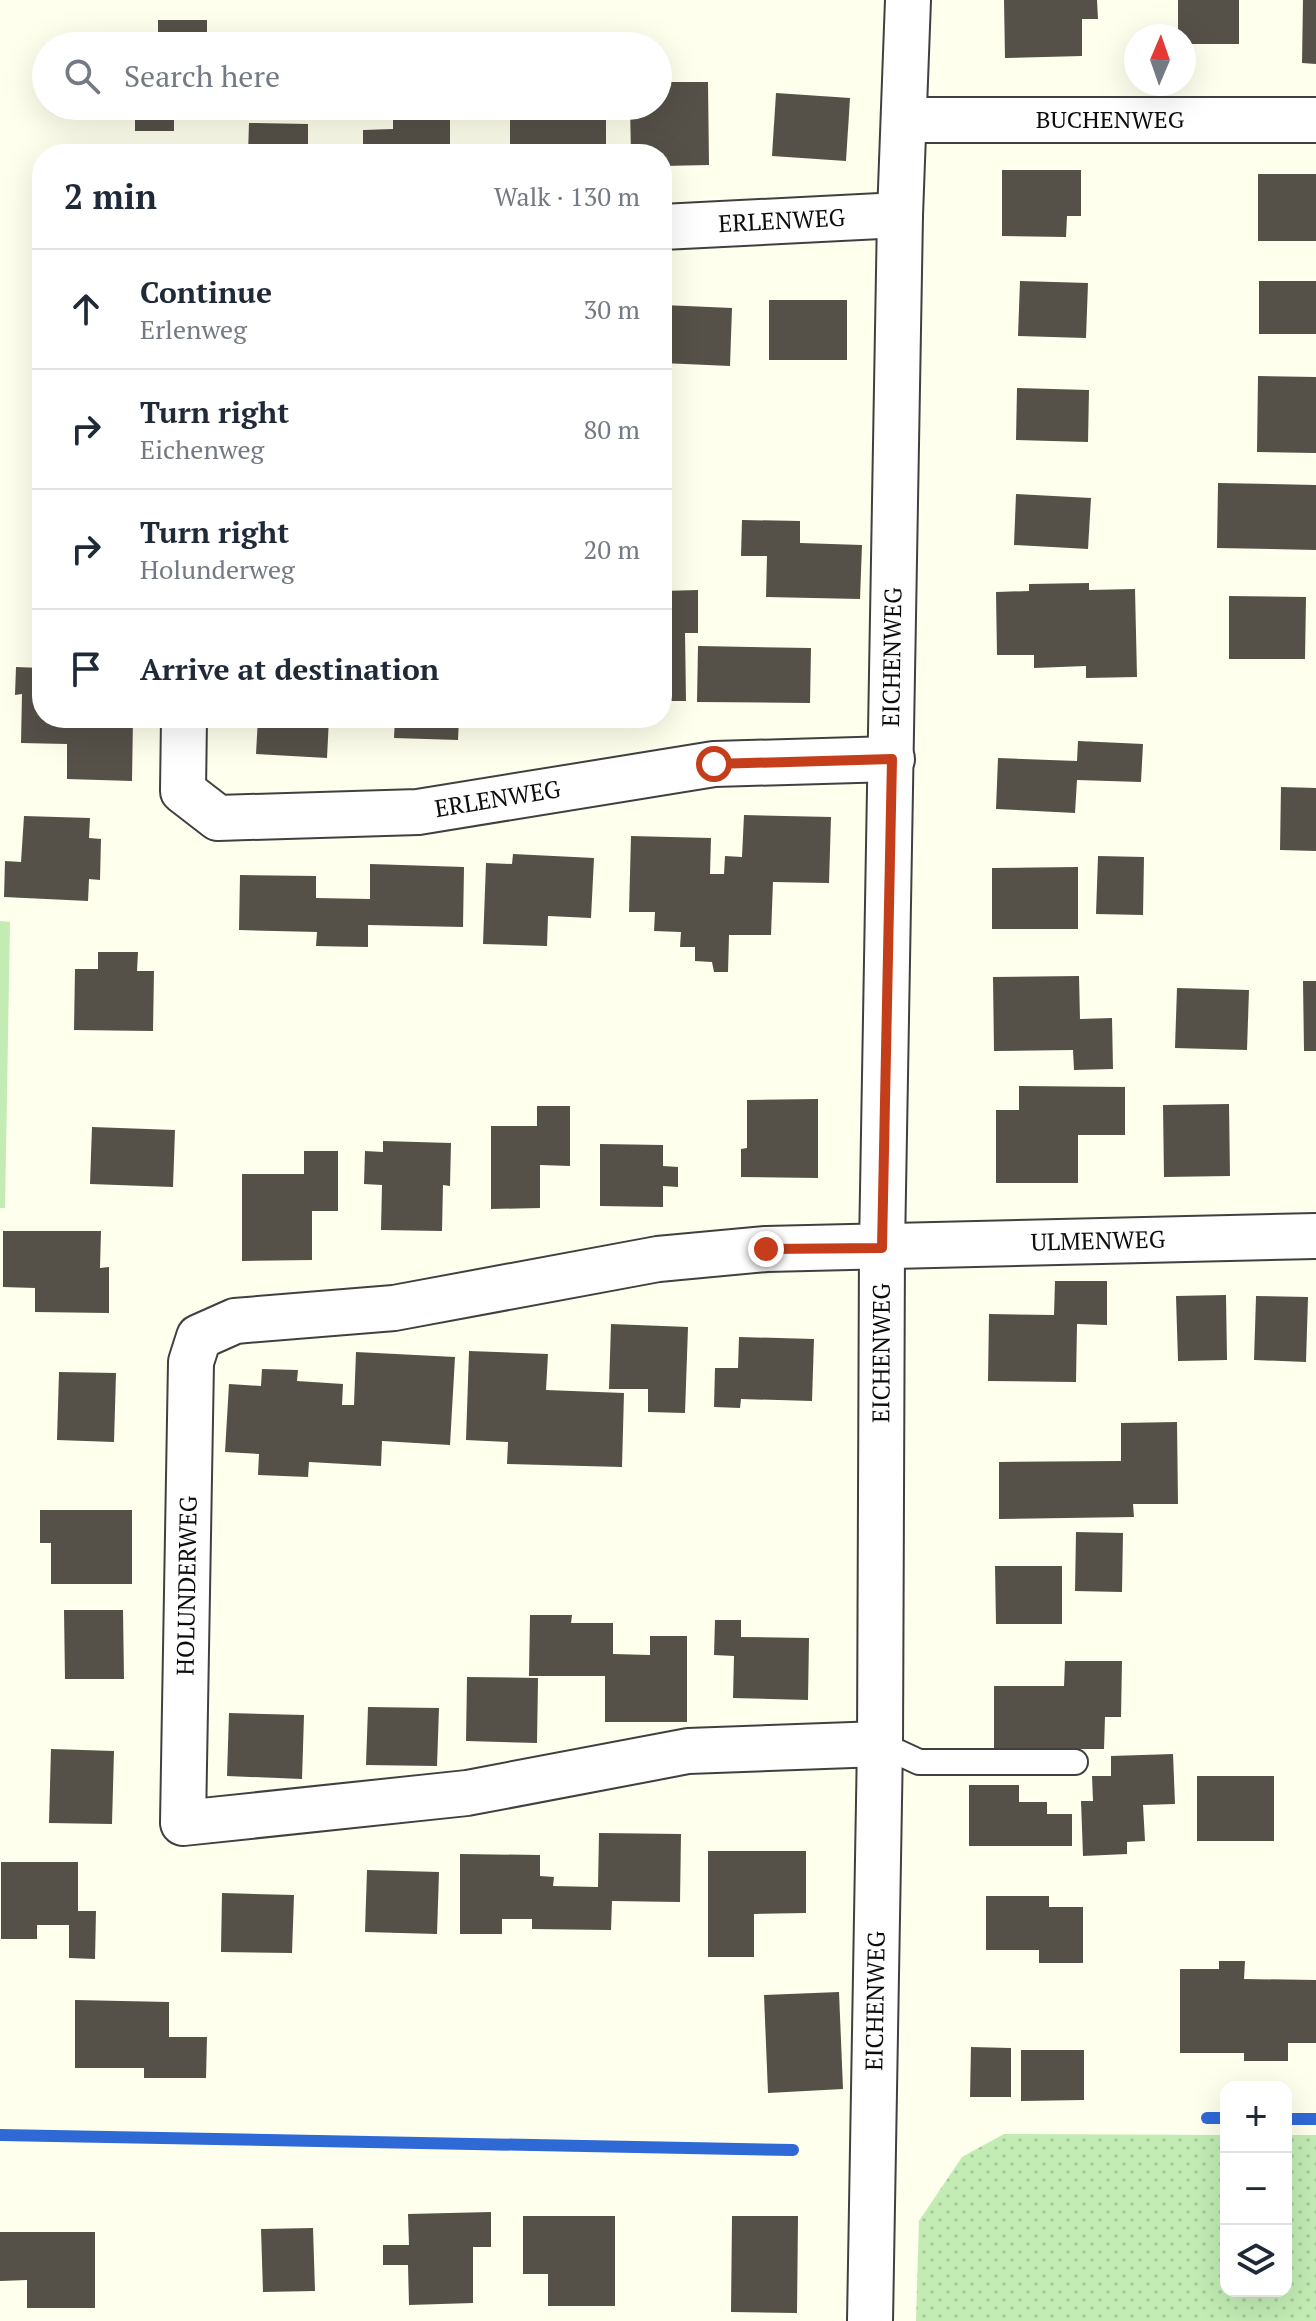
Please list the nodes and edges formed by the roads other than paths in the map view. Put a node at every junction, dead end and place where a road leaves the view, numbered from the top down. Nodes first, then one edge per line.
1 (908, 0) edge
2 (904, 120) junction
3 (1316, 120) edge
4 (900, 215) junction
5 (672, 226) edge
6 (184, 728) edge
7 (892, 759) junction
8 (1316, 1236) edge
9 (882, 1248) junction
10 (880, 1744) junction
11 (1075, 1762) dead end
12 (870, 2321) edge

1 - 2 street, EICHENWEG
2 - 3 street, BUCHENWEG
2 - 4 street, EICHENWEG
4 - 5 street, ERLENWEG
4 - 7 street, EICHENWEG
6 - 7 street, ERLENWEG
7 - 9 street, EICHENWEG
8 - 9 street, ULMENWEG
9 - 10 street, EICHENWEG
9 - 10 street, HOLUNDERWEG
10 - 11 lane
10 - 12 street, EICHENWEG

